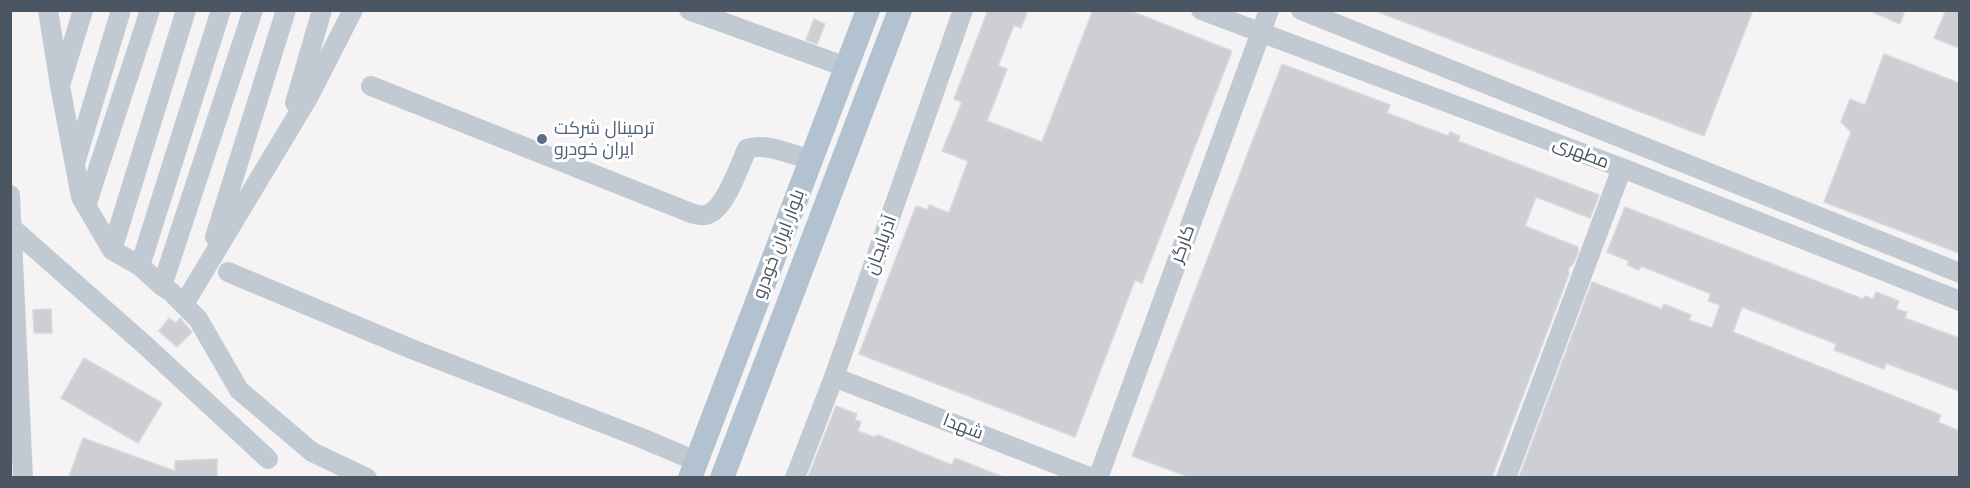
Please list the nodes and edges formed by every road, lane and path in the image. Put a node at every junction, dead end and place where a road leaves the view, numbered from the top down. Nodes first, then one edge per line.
1 (48, 10) edge
2 (83, 10) edge
3 (121, 10) edge
4 (150, 10) edge
5 (186, 10) edge
6 (220, 10) edge
7 (253, 10) edge
8 (286, 10) edge
9 (322, 10) edge
10 (353, 10) edge
11 (689, 10) edge
12 (868, 10) edge
13 (900, 10) edge
14 (963, 10) edge
15 (1201, 10) edge
16 (1269, 10) edge
17 (1301, 10) edge
18 (1260, 32) junction
19 (846, 67) junction
20 (60, 86) junction
21 (371, 86) dead end
22 (286, 133) junction
23 (811, 160) junction
24 (75, 165) junction
25 (1622, 168) junction
26 (10, 195) edge
27 (86, 206) junction
28 (12, 228) junction
29 (112, 250) junction
30 (140, 266) junction
31 (205, 268) junction
32 (228, 272) dead end
33 (1959, 273) edge
34 (162, 286) junction
35 (1959, 301) edge
36 (757, 302) junction
37 (184, 304) junction
38 (785, 314) junction
39 (742, 342) junction
40 (770, 353) junction
41 (834, 377) junction
42 (268, 459) dead end
43 (693, 469) edge
44 (23, 477) edge
45 (367, 477) edge
46 (722, 477) edge
47 (795, 477) edge
48 (1092, 477) edge
49 (1098, 477) edge
50 (1506, 477) edge

1 - 20 street
2 - 20 street
3 - 24 street
4 - 27 street
5 - 29 street
6 - 30 street
7 - 34 street
8 - 31 street
9 - 22 street
10 - 22 street
11 - 19 street
12 - 19 main road, بلوار ایران خودرو
13 - 38 main road, بلوار ایران خودرو
14 - 41 street, آذربایجان
15 - 18 street, مطهری
16 - 18 street, کارگر
17 - 33 street, مطهری
18 - 25 street, مطهری
18 - 49 street, کارگر
19 - 23 main road, بلوار ایران خودرو
20 - 24 street
21 - 23 street
22 - 31 street
23 - 36 main road, بلوار ایران خودرو
24 - 27 street
25 - 35 street, مطهری
25 - 50 street
26 - 28 street
27 - 29 street
28 - 42 street
28 - 44 street
29 - 30 street
30 - 34 street
31 - 37 street
32 - 43 street
34 - 37 street
36 - 38 main road
36 - 39 main road, بلوار ایران خودرو
37 - 45 street
38 - 40 main road, بلوار ایران خودرو
39 - 40 main road
39 - 43 main road, بلوار ایران خودرو
40 - 46 main road, بلوار ایران خودرو
41 - 47 street, آذربایجان
41 - 48 street, شهدا

